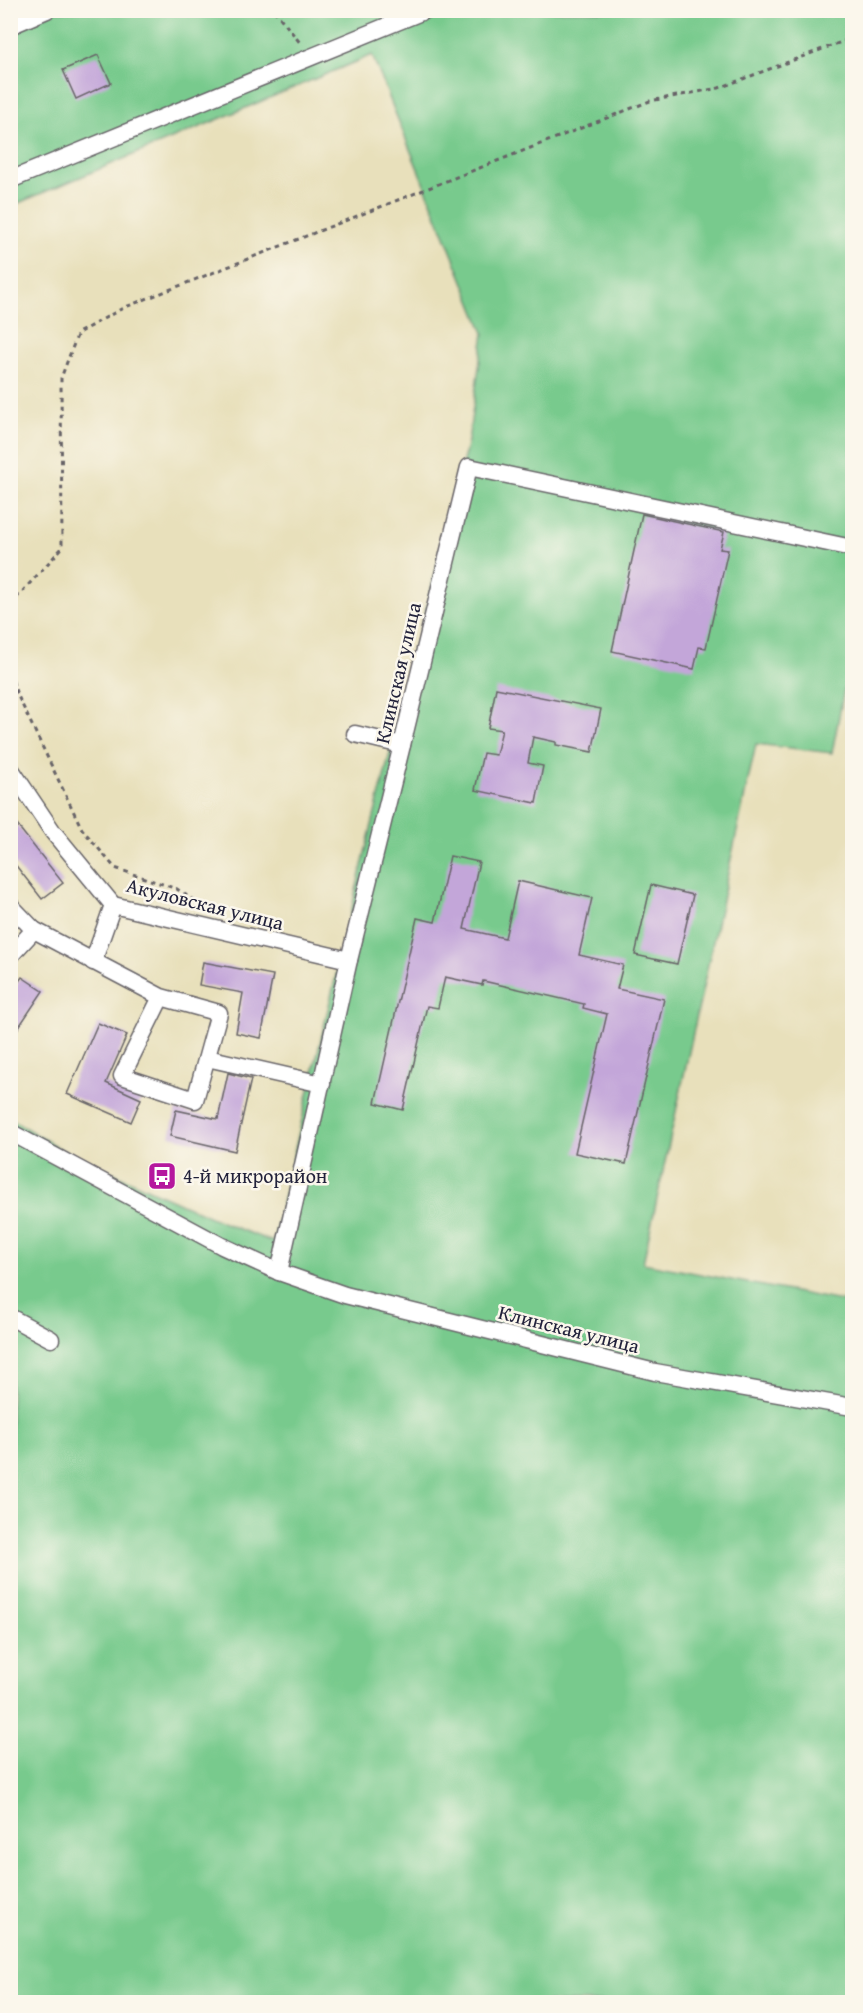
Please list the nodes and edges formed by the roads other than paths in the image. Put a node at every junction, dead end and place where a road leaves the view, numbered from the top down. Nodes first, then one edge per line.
1 (47, 10) edge
2 (426, 10) edge
3 (10, 26) edge
4 (10, 180) edge
5 (852, 548) edge
6 (355, 734) dead end
7 (402, 745) junction
8 (10, 768) edge
9 (16, 789) edge
10 (10, 904) edge
11 (113, 905) junction
12 (34, 930) junction
13 (10, 956) edge
14 (349, 960) junction
15 (93, 962) junction
16 (161, 996) junction
17 (207, 1058) junction
18 (322, 1084) junction
19 (10, 1132) edge
20 (279, 1272) junction
21 (10, 1317) edge
22 (51, 1338) dead end
23 (852, 1407) edge

1 - 3 street
2 - 4 street
5 - 7 street, Клинская улица
6 - 7 street
7 - 14 street, Клинская улица
8 - 9 street, Акуловская улица
9 - 11 street, Акуловская улица
10 - 12 street
11 - 14 street, Акуловская улица
11 - 15 street
12 - 13 street
12 - 15 street
14 - 18 street, Клинская улица
15 - 16 street
16 - 17 street
16 - 17 street
17 - 18 street
18 - 20 street, Клинская улица
19 - 20 street, Клинская улица
20 - 23 street, Клинская улица
21 - 22 street

